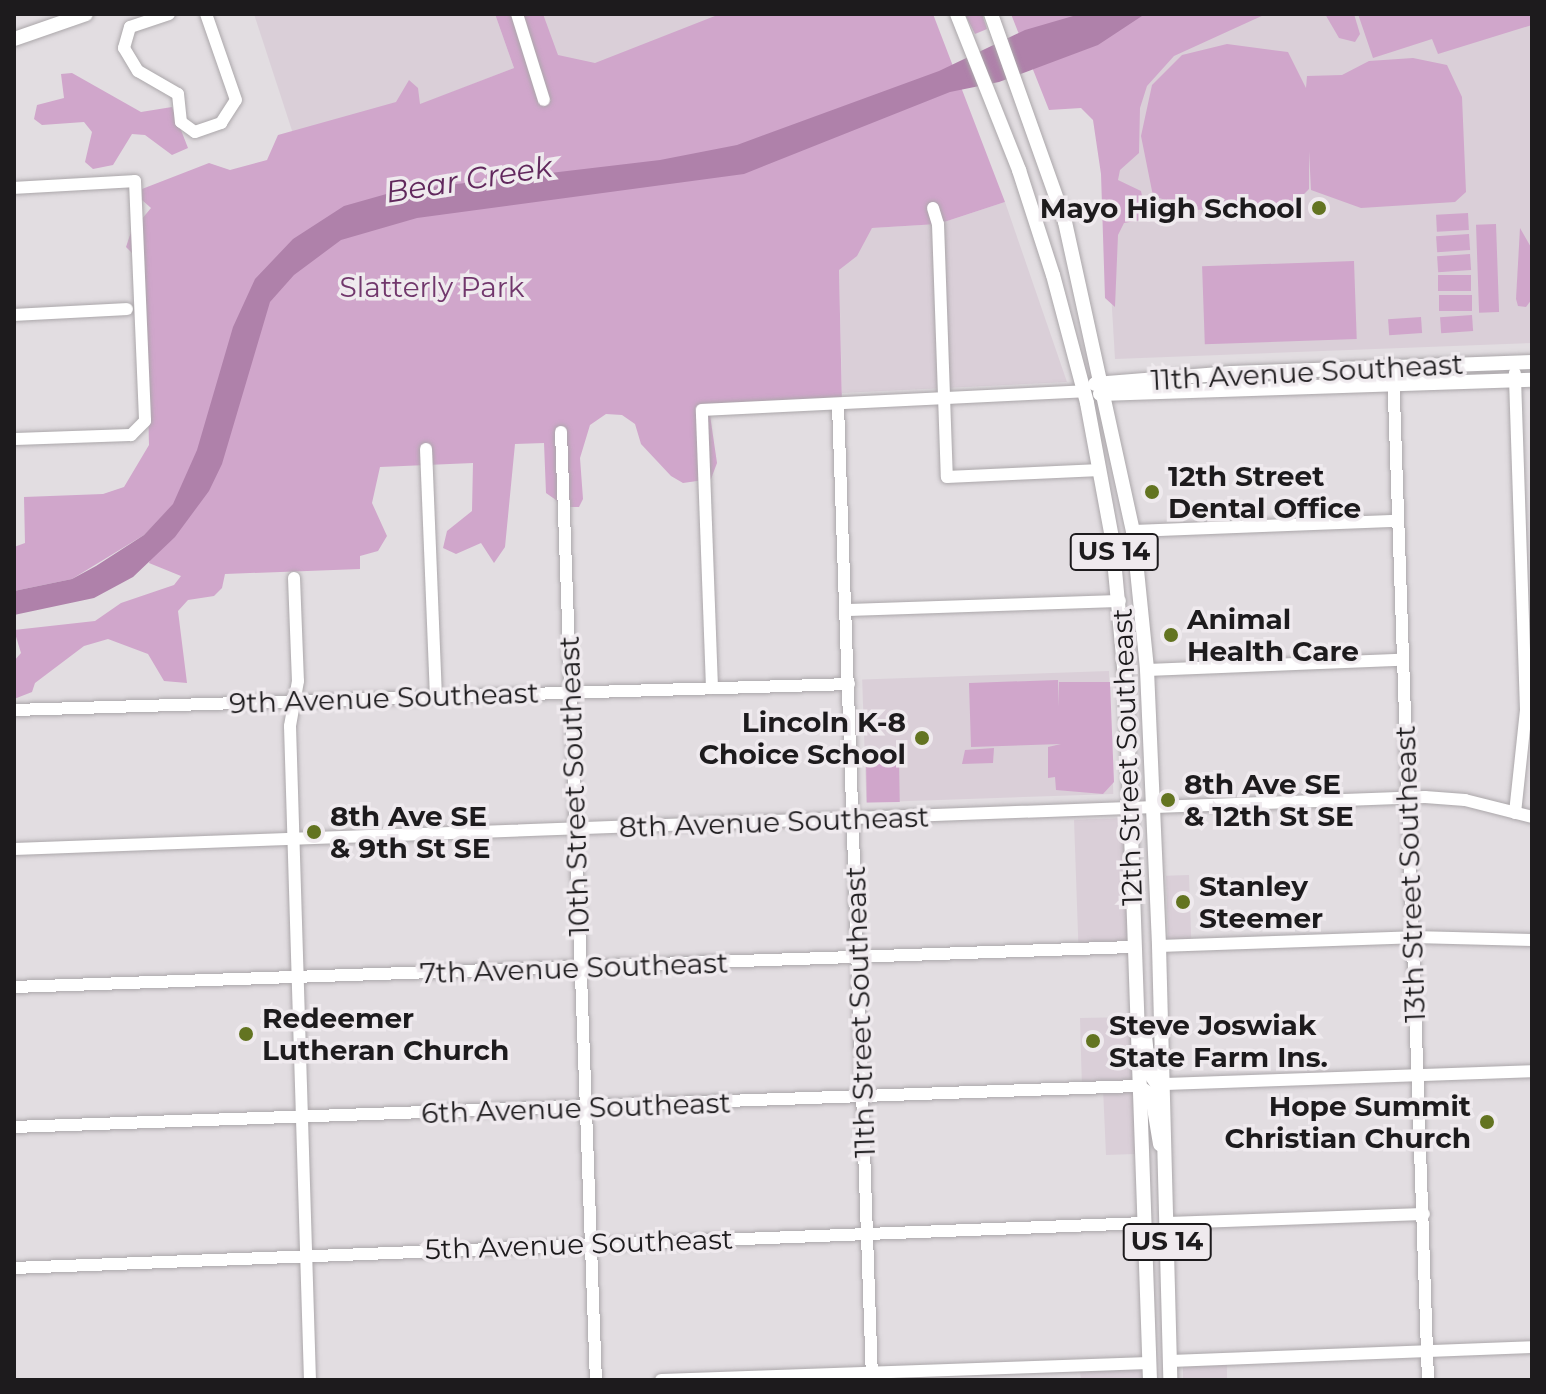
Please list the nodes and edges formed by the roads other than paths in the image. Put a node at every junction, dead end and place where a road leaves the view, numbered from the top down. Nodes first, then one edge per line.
1 (86, 14) edge
2 (169, 14) edge
3 (206, 14) edge
4 (517, 14) edge
5 (957, 14) edge
6 (993, 18) edge
7 (14, 39) edge
8 (544, 100) dead end
9 (14, 188) edge
10 (933, 208) dead end
11 (127, 309) dead end
12 (14, 315) edge
13 (1515, 362) junction
14 (1532, 362) edge
15 (1393, 368) junction
16 (1532, 380) edge
17 (1515, 381) junction
18 (1393, 386) junction
19 (1105, 388) junction
20 (1084, 391) junction
21 (944, 400) junction
22 (838, 405) junction
23 (561, 432) dead end
24 (14, 439) edge
25 (426, 449) dead end
26 (1518, 464) junction
27 (1532, 464) edge
28 (1100, 470) junction
29 (1398, 521) junction
30 (1133, 531) junction
31 (294, 578) dead end
32 (1527, 589) edge
33 (1120, 601) junction
34 (847, 610) junction
35 (1401, 660) junction
36 (1147, 670) junction
37 (849, 684) junction
38 (712, 688) junction
39 (570, 692) junction
40 (436, 696) junction
41 (294, 702) junction
42 (14, 710) edge
43 (1529, 710) edge
44 (1408, 798) junction
45 (1151, 808) junction
46 (1131, 809) junction
47 (1515, 813) junction
48 (1532, 817) edge
49 (854, 818) junction
50 (575, 830) junction
51 (293, 839) junction
52 (14, 849) edge
53 (1413, 937) junction
54 (1532, 940) edge
55 (1159, 946) junction
56 (1134, 947) junction
57 (857, 957) junction
58 (581, 968) junction
59 (297, 978) junction
60 (14, 987) edge
61 (1136, 1010) junction
62 (1532, 1071) edge
63 (1418, 1075) junction
64 (1164, 1084) junction
65 (1138, 1086) junction
66 (862, 1098) junction
67 (587, 1108) junction
68 (302, 1117) junction
69 (14, 1127) edge
70 (1166, 1159) junction
71 (1424, 1214) junction
72 (1144, 1223) junction
73 (1167, 1223) junction
74 (867, 1235) junction
75 (591, 1243) junction
76 (307, 1254) junction
77 (14, 1268) edge
78 (1532, 1347) edge
79 (1427, 1352) junction
80 (1170, 1361) junction
81 (1150, 1363) junction
82 (872, 1376) edge
83 (310, 1380) edge
84 (596, 1380) edge
85 (661, 1380) edge
86 (1150, 1380) edge
87 (1170, 1380) edge
88 (1428, 1380) edge

1 - 7 main road
2 - 3 street
4 - 8 street
5 - 20 main road, 12th Street Southeast / US 14
6 - 19 main road, 12th Street Southeast / US 14
9 - 24 street
10 - 21 street
11 - 12 street
13 - 14 main road, 11th Avenue Southeast
13 - 15 main road, 11th Avenue Southeast
13 - 17 street
15 - 18 street, 13th Street Southeast
15 - 19 main road, 11th Avenue Southeast
16 - 17 main road, 11th Avenue Southeast
17 - 18 main road, 11th Avenue Southeast
17 - 26 street
18 - 19 main road, 11th Avenue Southeast
18 - 29 street, 13th Street Southeast
19 - 20 main road, 11th Avenue Southeast
19 - 30 main road, 12th Street Southeast / US 14
20 - 21 street, 11th Avenue Southeast
20 - 28 main road, 12th Street Southeast / US 14
21 - 22 street, 11th Avenue Southeast
21 - 28 street
22 - 34 street, 11th Street Southeast
22 - 38 street, 11th Avenue Southeast
23 - 39 street, 10th Street Southeast
25 - 40 street
26 - 27 street
26 - 32 street
28 - 33 main road, 12th Street Southeast / US 14
29 - 30 street
29 - 35 street, 13th Street Southeast
30 - 36 main road, 12th Street Southeast / US 14
31 - 41 street
32 - 43 street
33 - 34 street
33 - 46 main road, 12th Street Southeast / US 14
34 - 37 street, 11th Street Southeast
35 - 36 street
35 - 44 street, 13th Street Southeast
36 - 45 main road, 12th Street Southeast / US 14
37 - 38 street, 9th Avenue Southeast
37 - 49 street, 11th Street Southeast
38 - 39 street, 9th Avenue Southeast
39 - 40 street, 9th Avenue Southeast
39 - 50 street, 10th Street Southeast
40 - 41 street, 9th Avenue Southeast
41 - 42 street, 9th Avenue Southeast
41 - 51 street
43 - 47 street
44 - 45 street, 8th Avenue Southeast
44 - 47 street, 8th Avenue Southeast
44 - 53 street, 13th Street Southeast
45 - 46 street, 8th Avenue Southeast
45 - 55 main road, 12th Street Southeast / US 14
46 - 49 street, 8th Avenue Southeast
46 - 56 main road, 12th Street Southeast / US 14
47 - 48 street, 8th Avenue Southeast
49 - 50 street, 8th Avenue Southeast
49 - 57 street, 11th Street Southeast
50 - 51 street, 8th Avenue Southeast
50 - 58 street, 10th Street Southeast
51 - 52 street, 8th Avenue Southeast
51 - 59 street
53 - 54 street
53 - 55 street
53 - 63 street, 13th Street Southeast
55 - 64 main road, 12th Street Southeast / US 14
56 - 57 street, 7th Avenue Southeast
56 - 61 main road, 12th Street Southeast / US 14
57 - 58 street, 7th Avenue Southeast
57 - 66 street, 11th Street Southeast
58 - 59 street, 7th Avenue Southeast
58 - 67 street, 10th Street Southeast
59 - 60 street, 7th Avenue Southeast
59 - 68 street
61 - 64 main road
61 - 65 main road, 12th Street Southeast / US 14
62 - 63 street
63 - 64 street
63 - 71 street, 13th Street Southeast
64 - 70 main road, 12th Street Southeast / US 14
65 - 66 street, 6th Avenue Southeast
65 - 70 main road
65 - 72 main road, 12th Street Southeast / US 14
66 - 67 street, 6th Avenue Southeast
66 - 74 street, 11th Street Southeast
67 - 68 street, 6th Avenue Southeast
67 - 75 street, 10th Street Southeast
68 - 69 street, 6th Avenue Southeast
68 - 76 street
70 - 73 main road, 12th Street Southeast / US 14
71 - 73 street
71 - 79 street, 13th Street Southeast
72 - 74 street, 5th Avenue Southeast
72 - 81 main road, 12th Street Southeast / US 14
73 - 80 main road, 12th Street Southeast / US 14
74 - 75 street, 5th Avenue Southeast
74 - 82 street, 11th Street Southeast
75 - 76 street, 5th Avenue Southeast
75 - 84 street, 10th Street Southeast
76 - 77 street, 5th Avenue Southeast
76 - 83 street
78 - 79 street
79 - 80 street
79 - 88 street, 13th Street Southeast
80 - 87 main road, 12th Street Southeast / US 14
81 - 82 street
81 - 86 main road, 12th Street Southeast / US 14
82 - 85 street

